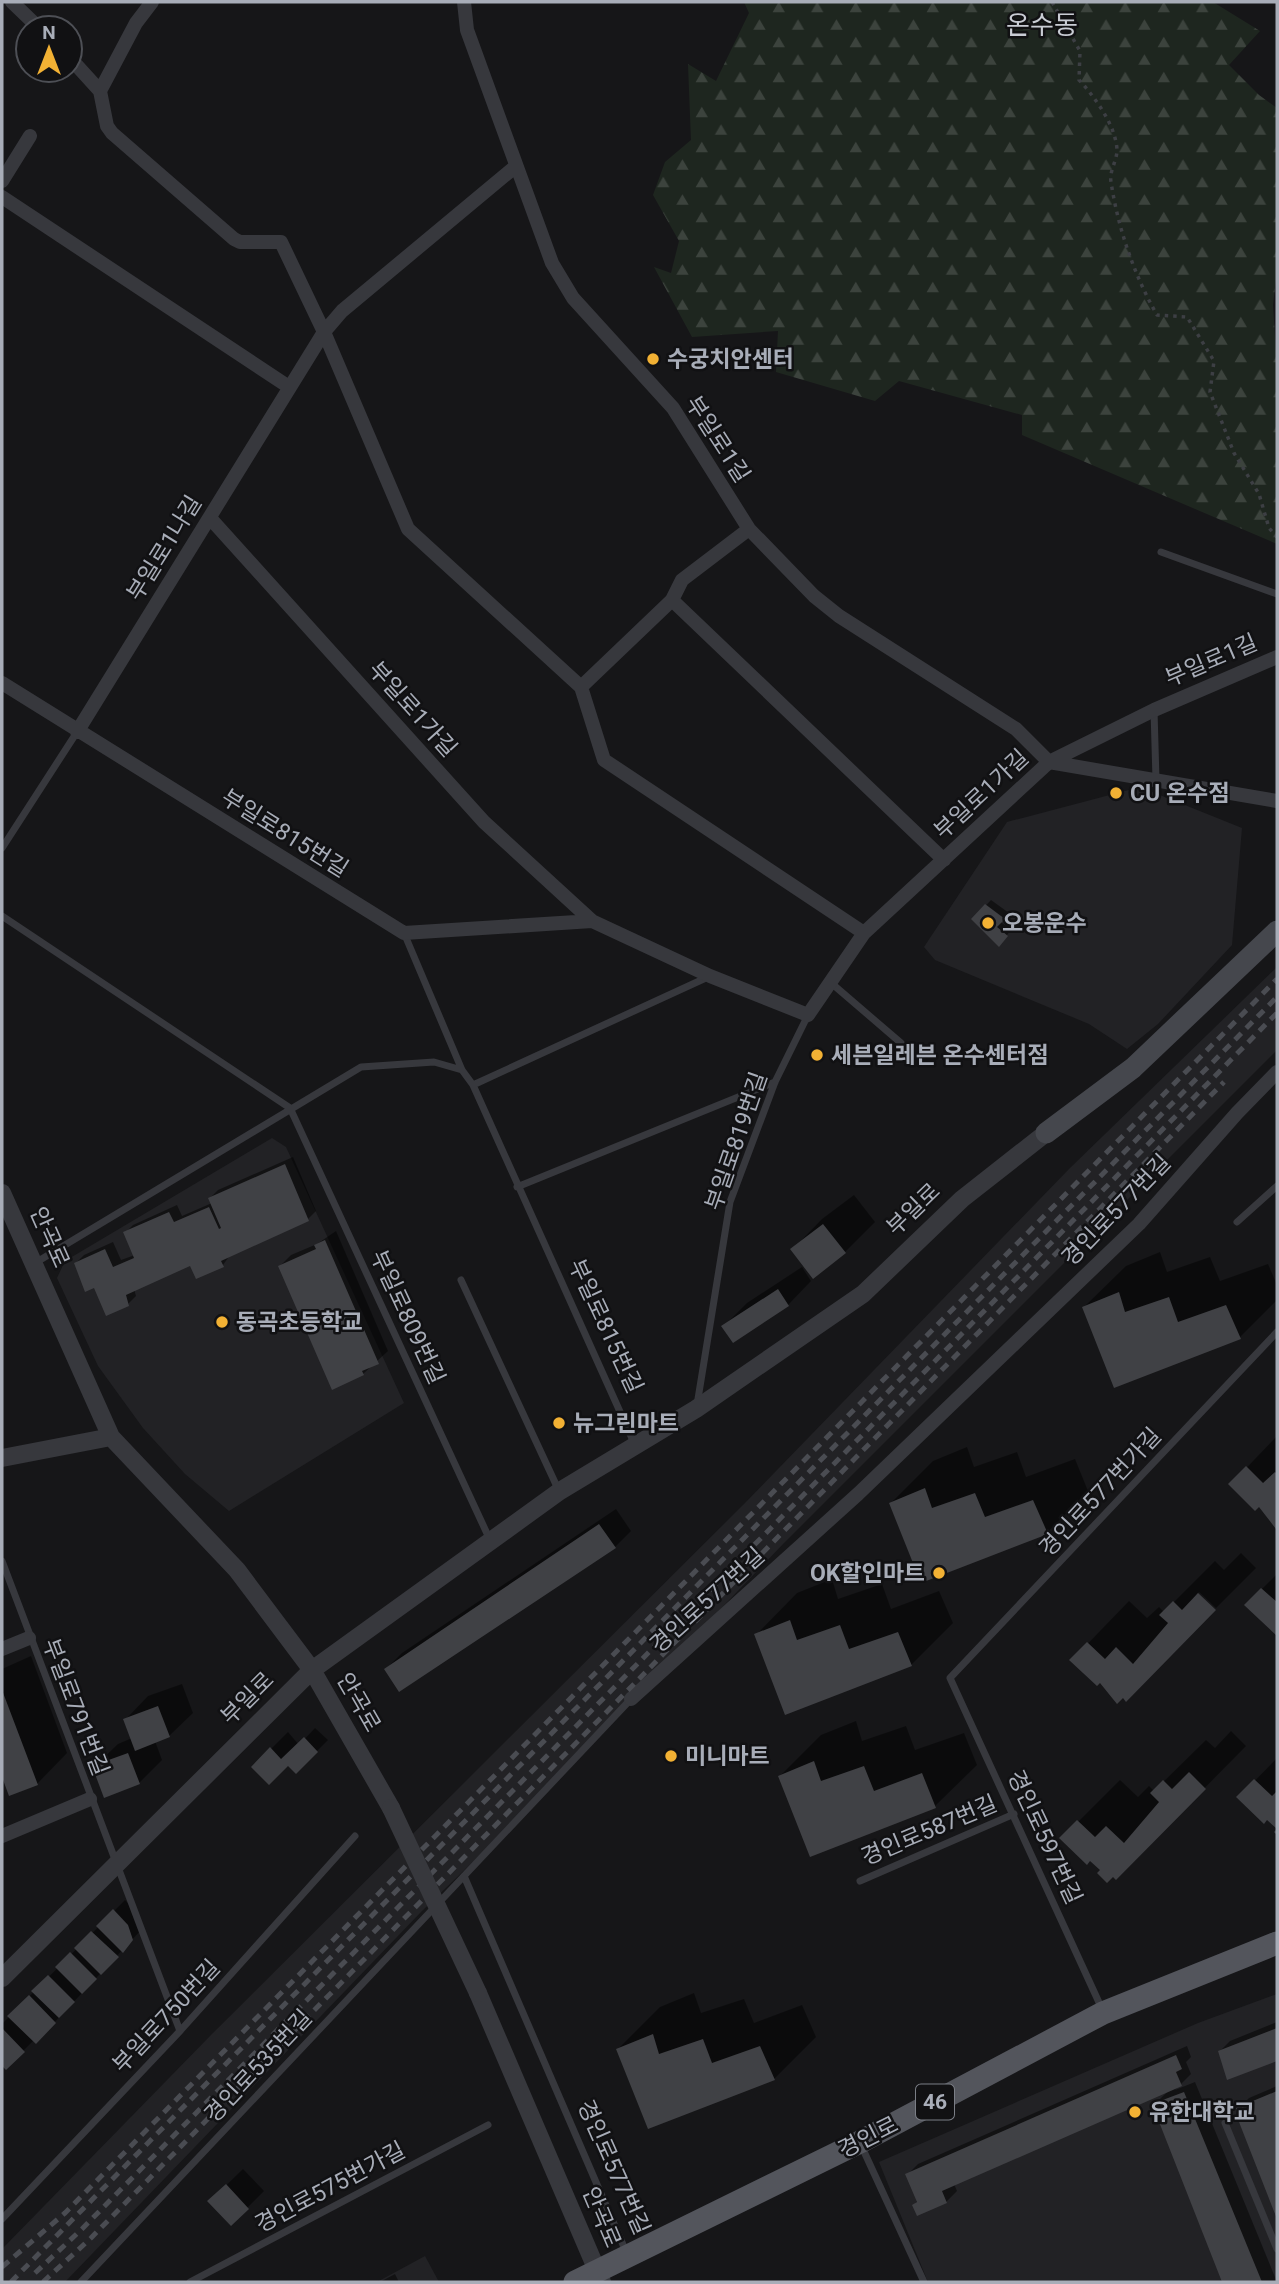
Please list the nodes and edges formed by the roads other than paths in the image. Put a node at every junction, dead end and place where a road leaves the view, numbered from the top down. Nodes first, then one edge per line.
1 (152, 2) edge
2 (464, 2) edge
3 (84, 73) edge
4 (100, 91) junction
5 (30, 136) dead end
6 (516, 166) junction
7 (2, 181) edge
8 (2, 197) edge
9 (324, 331) junction
10 (289, 387) junction
11 (210, 518) junction
12 (749, 529) junction
13 (1161, 552) dead end
14 (1277, 594) edge
15 (672, 600) junction
16 (1277, 657) edge
17 (2, 683) edge
18 (581, 687) junction
19 (1154, 709) junction
20 (77, 732) junction
21 (1049, 762) junction
22 (1156, 781) junction
23 (1277, 801) edge
24 (2, 848) edge
25 (944, 860) junction
26 (2, 916) edge
27 (592, 921) junction
28 (1277, 931) edge
29 (404, 933) junction
30 (864, 933) junction
31 (710, 976) junction
32 (830, 981) junction
33 (808, 1015) junction
34 (901, 1042) dead end
35 (462, 1070) junction
36 (1277, 1072) edge
37 (775, 1082) junction
38 (473, 1085) junction
39 (290, 1108) junction
40 (1046, 1133) joint
41 (1277, 1186) edge
42 (517, 1187) junction
43 (2, 1193) edge
44 (1237, 1223) dead end
45 (35, 1264) junction
46 (461, 1280) dead end
47 (1277, 1332) edge
48 (696, 1409) junction
49 (111, 1437) junction
50 (636, 1446) junction
51 (2, 1458) edge
52 (560, 1491) junction
53 (492, 1543) junction
54 (2, 1561) edge
55 (4, 1577) edge
56 (29, 1638) junction
57 (2, 1649) edge
58 (312, 1670) junction
59 (950, 1678) joint
60 (631, 1699) joint
61 (90, 1799) junction
62 (1014, 1814) junction
63 (2, 1836) edge
64 (355, 1836) dead end
65 (115, 1866) junction
66 (464, 1876) junction
67 (860, 1881) dead end
68 (1277, 1943) edge
69 (2, 1978) edge
70 (1104, 2013) junction
71 (180, 2031) junction
72 (1225, 2123) dead end
73 (488, 2125) dead end
74 (860, 2142) junction
75 (2, 2219) edge
76 (1277, 2249) edge
77 (627, 2254) junction
78 (600, 2276) edge
79 (82, 2282) edge
80 (190, 2282) edge
81 (575, 2282) edge
82 (924, 2282) edge

1 - 4 street
2 - 6 street, 부일로1길
3 - 4 street
4 - 9 street
5 - 7 street
6 - 9 street, 부일로1나길
6 - 12 street, 부일로1길
8 - 10 street
9 - 10 street, 부일로1나길
9 - 18 street
10 - 11 street, 부일로1나길
11 - 20 street, 부일로1나길
11 - 27 street, 부일로1가길
12 - 15 street
12 - 21 street, 부일로1길
13 - 14 lane
15 - 18 street
15 - 25 street, 부일로1가길
16 - 19 street, 부일로1길
17 - 20 street, 부일로815번길
18 - 30 street
19 - 21 street, 부일로1길
19 - 22 lane
20 - 24 lane
20 - 29 street, 부일로815번길
21 - 22 street
21 - 25 street, 부일로1가길
22 - 23 street
25 - 30 street, 부일로1가길
26 - 39 lane
27 - 29 street, 부일로1가길
27 - 31 street, 부일로1가길
28 - 40 main road, 부일로
29 - 35 lane, 부일로815번길
30 - 32 street, 부일로1가길
31 - 33 street, 부일로1가길
31 - 38 lane
32 - 33 street, 부일로1가길
32 - 34 lane
33 - 37 lane, 부일로819번길
35 - 38 lane, 부일로815번길
35 - 39 lane
36 - 60 street, 경인로577번길
37 - 42 lane
37 - 48 lane, 부일로819번길
38 - 42 lane, 부일로815번길
39 - 45 lane
39 - 53 lane, 부일로809번길
40 - 48 street, 부일로
41 - 44 lane
42 - 50 lane, 부일로815번길
43 - 45 street, 안곡로
45 - 49 street, 안곡로
46 - 52 lane
47 - 59 lane, 경인로577번가길
48 - 50 street, 부일로
49 - 51 street
49 - 58 street, 안곡로
50 - 52 street, 부일로
52 - 53 street, 부일로
53 - 58 street, 부일로
54 - 55 lane, 부일로791번길
55 - 56 lane, 부일로791번길
56 - 57 street
56 - 61 lane, 부일로791번길
58 - 65 street, 부일로
58 - 78 street, 안곡로, bridge
59 - 62 lane, 경인로597번길
60 - 66 lane, 경인로577번길
61 - 63 street
61 - 65 lane, 부일로791번길
62 - 67 lane, 경인로587번길
62 - 70 lane, 경인로597번길
64 - 71 lane, 부일로750번길
65 - 69 street, 부일로
65 - 71 lane, 부일로791번길
66 - 77 lane, 경인로577번길
66 - 79 lane, 경인로535번길
68 - 70 main road, 경인로 / 46
70 - 74 main road, 경인로 / 46
71 - 75 lane, 부일로750번길
72 - 76 lane
73 - 80 lane, 경인로575번가길
74 - 77 main road, 경인로 / 46
74 - 82 lane
77 - 78 main road, 경인로 / 46
78 - 81 main road, 경인로 / 46

